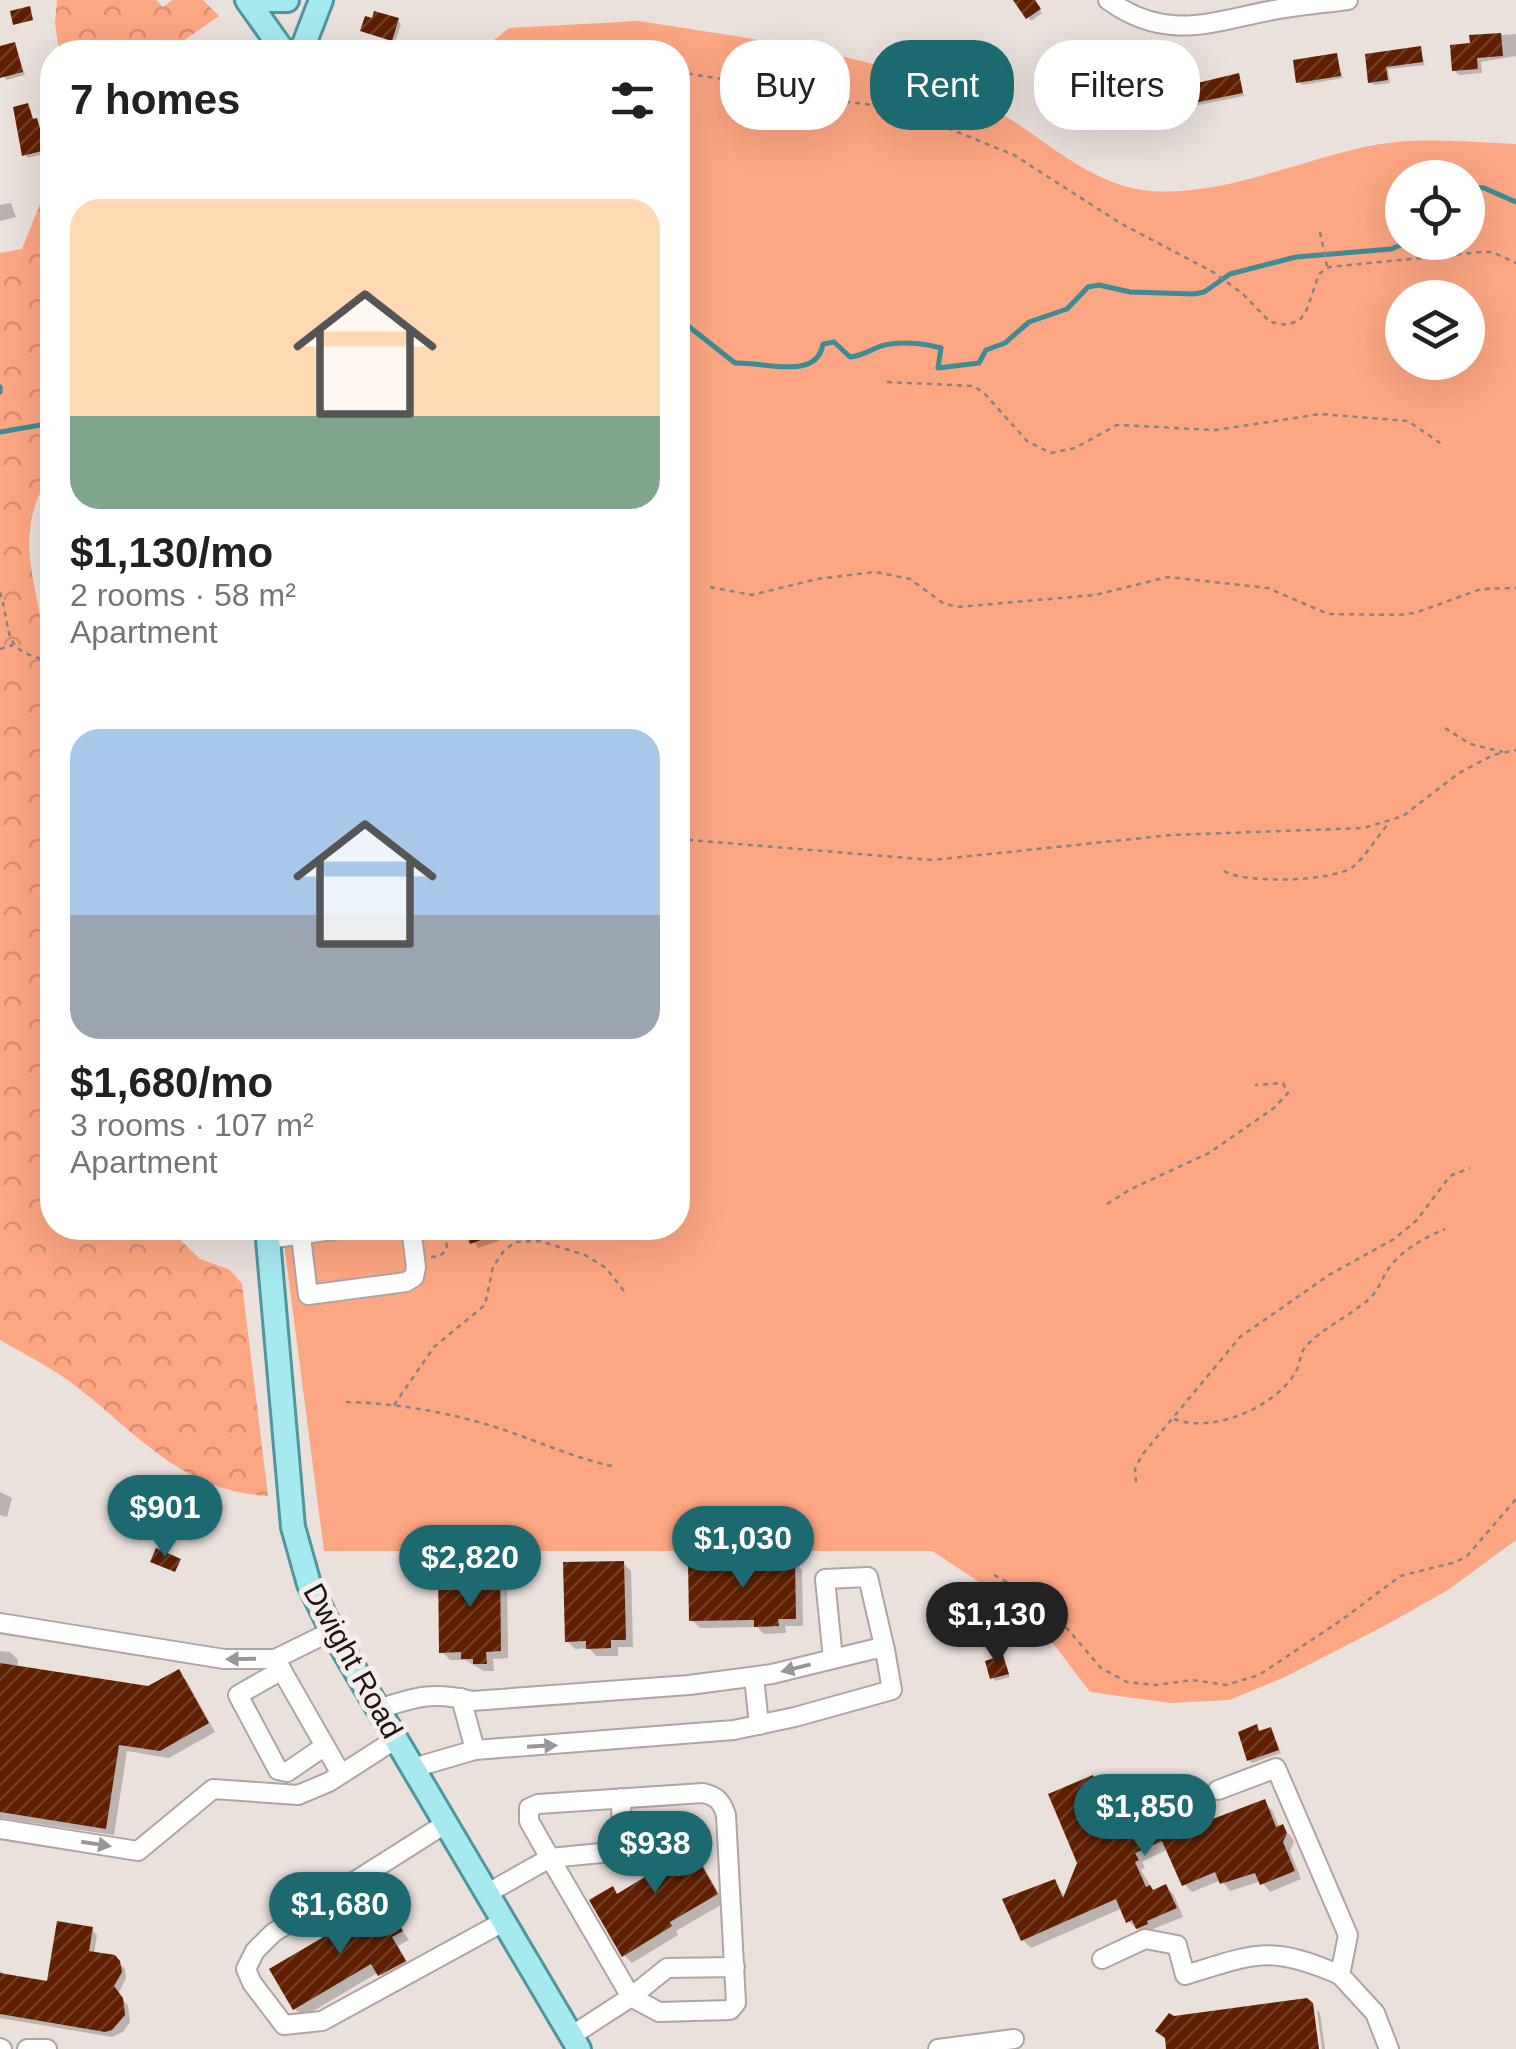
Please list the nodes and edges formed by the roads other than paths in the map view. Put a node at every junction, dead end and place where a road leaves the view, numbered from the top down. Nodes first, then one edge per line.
1 (248, 0) edge
2 (286, 0) edge
3 (321, 0) edge
4 (1108, 0) edge
5 (1348, 0) edge
6 (276, 40) edge
7 (306, 40) edge
8 (268, 1240) edge
9 (301, 1240) edge
10 (412, 1240) edge
11 (0, 1623) edge
12 (332, 1631) junction
13 (886, 1650) junction
14 (833, 1660) junction
15 (278, 1664) junction
16 (754, 1677) junction
17 (461, 1698) junction
18 (378, 1708) junction
19 (759, 1725) junction
20 (396, 1740) junction
21 (325, 1746) junction
22 (475, 1750) junction
23 (412, 1768) junction
24 (341, 1774) junction
25 (1218, 1790) dead end
26 (621, 1798) junction
27 (445, 1824) junction
28 (0, 1828) edge
29 (550, 1858) junction
30 (486, 1894) junction
31 (503, 1922) junction
32 (1102, 1959) dead end
33 (735, 1967) junction
34 (1340, 1974) junction
35 (632, 1996) junction
36 (1014, 2039) dead end
37 (574, 2045) edge
38 (27, 2049) edge
39 (47, 2049) edge
40 (938, 2049) edge
41 (1389, 2049) edge

1 - 2 main road
1 - 6 main road
3 - 7 main road
4 - 5 street
8 - 12 main road, Dwight Road
9 - 10 street
15 -> 11 street
12 - 15 street
12 - 18 main road, Dwight Road
13 - 14 street
13 - 14 street
13 - 19 street
14 -> 16 street
15 - 21 street
15 - 21 street
16 - 17 street
16 - 19 street
17 - 18 street
17 - 22 street
18 - 20 main road, Dwight Road
22 -> 19 street
20 - 23 main road, Dwight Road
20 - 24 street
21 - 24 street
22 - 23 street
23 - 27 main road, Dwight Road
28 -> 24 street
25 - 34 street
26 - 29 street
26 - 29 street
26 - 33 street
27 - 30 main road, Dwight Road
27 - 31 street
29 - 30 street
29 - 35 street
30 - 31 main road, Dwight Road
31 - 37 main road, Dwight Road
32 - 34 street
33 - 35 street
33 - 35 street
34 - 41 street
35 - 37 street
36 - 40 street
38 - 39 street

